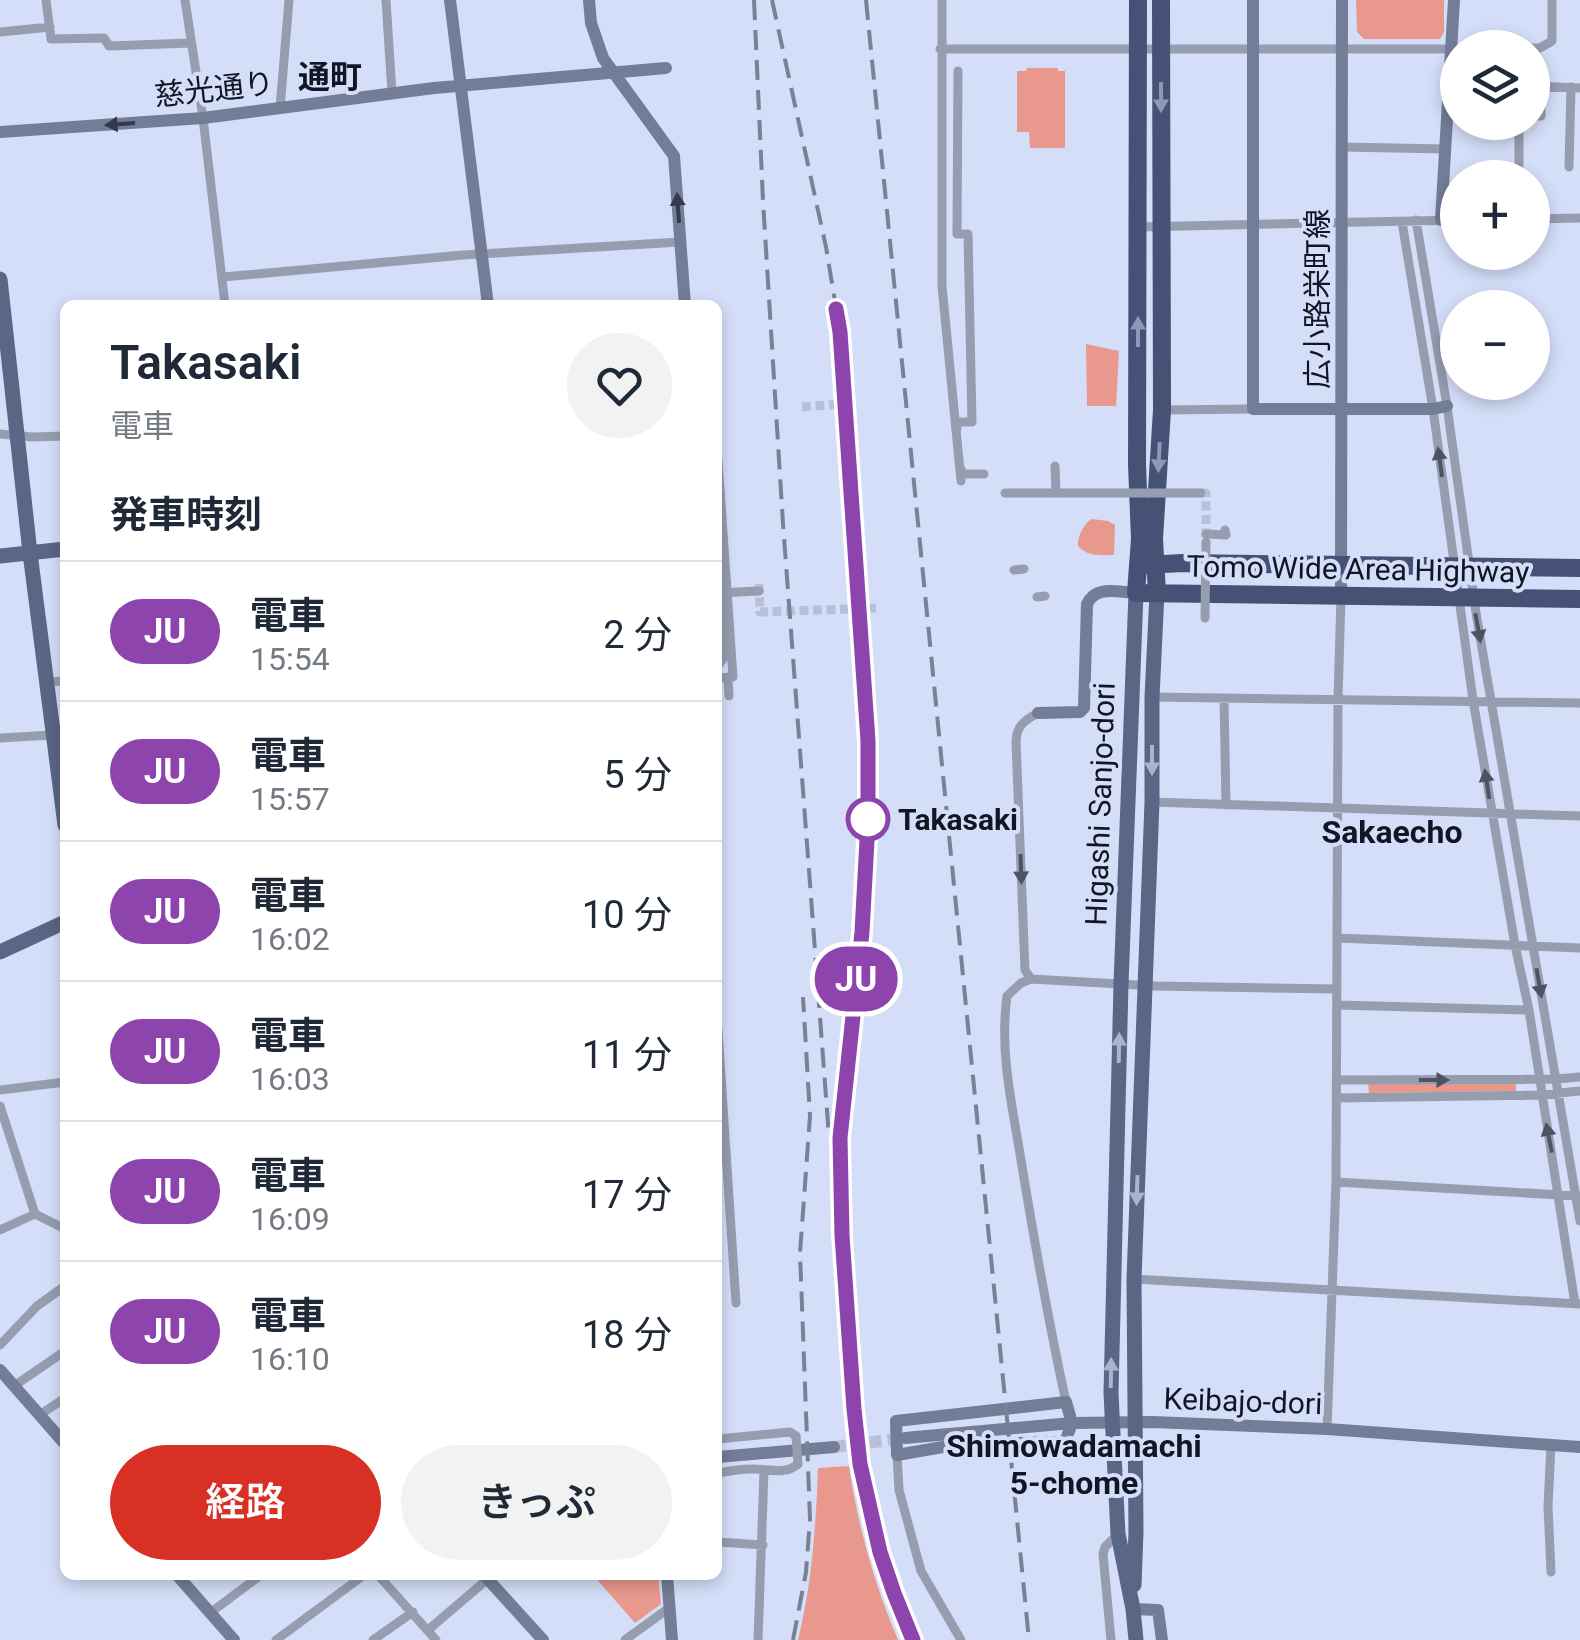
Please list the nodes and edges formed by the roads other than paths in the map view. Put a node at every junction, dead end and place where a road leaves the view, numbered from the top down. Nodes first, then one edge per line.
1 (46, 0) edge
2 (184, 0) edge
3 (289, 0) edge
4 (386, 0) edge
5 (450, 0) edge
6 (588, 0) edge
7 (942, 0) edge
8 (1138, 0) edge
9 (1161, 0) edge
10 (1253, 0) edge
11 (1342, 0) edge
12 (1454, 0) edge
13 (1552, 0) edge
14 (50, 27) junction
15 (1455, 30) edge
16 (0, 32) edge
17 (1550, 42) edge
18 (190, 43) junction
19 (1138, 49) junction
20 (1161, 49) junction
21 (1253, 49) junction
22 (1342, 49) junction
23 (1440, 49) edge
24 (940, 50) junction
25 (666, 68) dead end
26 (958, 71) dead end
27 (612, 73) junction
28 (460, 85) junction
29 (1550, 87) edge
30 (1575, 88) edge
31 (392, 93) junction
32 (280, 108) junction
33 (203, 118) junction
34 (0, 132) edge
35 (1446, 140) edge
36 (1342, 148) junction
37 (1445, 150) junction
38 (1444, 160) edge
39 (1569, 167) dead end
40 (1580, 218) edge
41 (1550, 219) edge
42 (1416, 220) junction
43 (1440, 220) edge
44 (1402, 222) junction
45 (1342, 224) junction
46 (1253, 226) junction
47 (1138, 227) junction
48 (1161, 227) junction
49 (680, 242) junction
50 (482, 254) junction
51 (223, 277) junction
52 (0, 279) edge
53 (225, 300) edge
54 (487, 300) edge
55 (685, 300) edge
56 (1440, 407) junction
57 (1253, 409) junction
58 (1342, 409) junction
59 (1162, 410) junction
60 (8, 435) edge
61 (60, 436) edge
62 (1056, 466) dead end
63 (984, 474) dead end
64 (960, 482) dead end
65 (1006, 493) dead end
66 (1056, 493) junction
67 (1201, 493) dead end
68 (1225, 530) dead end
69 (60, 550) edge
70 (30, 553) junction
71 (0, 556) edge
72 (1137, 565) junction
73 (1157, 565) junction
74 (1340, 565) junction
75 (1461, 566) junction
76 (1580, 568) edge
77 (759, 591) dead end
78 (722, 593) edge
79 (1136, 593) junction
80 (1157, 593) junction
81 (1341, 597) junction
82 (1466, 599) junction
83 (1580, 599) edge
84 (722, 618) edge
85 (1205, 618) dead end
86 (722, 661) edge
87 (722, 677) edge
88 (60, 681) edge
89 (47, 682) junction
90 (728, 696) dead end
91 (1152, 697) junction
92 (1224, 698) junction
93 (1338, 699) junction
94 (1473, 700) junction
95 (1491, 701) junction
96 (1580, 703) edge
97 (1038, 713) joint
98 (53, 735) junction
99 (0, 738) edge
100 (60, 786) edge
101 (1152, 802) junction
102 (1226, 805) junction
103 (1337, 809) junction
104 (1492, 814) junction
105 (1512, 814) junction
106 (1580, 816) edge
107 (60, 924) edge
108 (1338, 938) junction
109 (1515, 944) junction
110 (1533, 946) junction
111 (1, 948) edge
112 (1580, 948) edge
113 (1031, 979) junction
114 (1121, 984) junction
115 (1145, 985) junction
116 (1337, 989) junction
117 (1337, 1005) junction
118 (1528, 1010) junction
119 (1580, 1077) edge
120 (1538, 1079) junction
121 (1556, 1079) junction
122 (1337, 1080) junction
123 (60, 1083) edge
124 (0, 1090) edge
125 (1580, 1092) edge
126 (1560, 1094) junction
127 (1540, 1095) junction
128 (1337, 1098) junction
129 (0, 1106) edge
130 (722, 1117) edge
131 (1336, 1182) junction
132 (1559, 1195) junction
133 (1578, 1196) edge
134 (730, 1210) junction
135 (722, 1211) edge
136 (36, 1214) junction
137 (1580, 1221) edge
138 (60, 1226) edge
139 (0, 1230) edge
140 (1134, 1279) junction
141 (60, 1290) edge
142 (1331, 1291) junction
143 (736, 1303) dead end
144 (1578, 1304) edge
145 (0, 1345) edge
146 (60, 1354) edge
147 (0, 1370) edge
148 (14, 1386) junction
149 (60, 1401) edge
150 (1066, 1402) junction
151 (41, 1414) junction
152 (1072, 1422) junction
153 (1111, 1422) junction
154 (1135, 1422) junction
155 (1328, 1430) junction
156 (60, 1438) edge
157 (905, 1438) tunnel mouth
158 (722, 1439) edge
159 (1551, 1445) junction
160 (834, 1446) tunnel mouth
161 (1580, 1447) edge
162 (897, 1456) junction
163 (722, 1457) edge
164 (764, 1471) junction
165 (722, 1472) edge
166 (1118, 1534) junction
167 (722, 1542) edge
168 (762, 1545) junction
169 (1551, 1572) dead end
170 (182, 1580) edge
171 (254, 1580) edge
172 (357, 1580) edge
173 (383, 1580) edge
174 (484, 1580) edge
175 (491, 1580) edge
176 (667, 1580) edge
177 (669, 1608) junction
178 (1133, 1609) junction
179 (210, 1612) junction
180 (413, 1612) junction
181 (428, 1630) junction
182 (234, 1640) edge
183 (276, 1640) edge
184 (373, 1640) edge
185 (436, 1640) edge
186 (543, 1640) edge
187 (625, 1640) edge
188 (672, 1640) edge
189 (758, 1640) edge
190 (961, 1640) edge
191 (1111, 1640) edge
192 (1136, 1640) edge
193 (1162, 1640) edge

1 - 14 street
2 - 18 street
3 - 32 street
4 - 31 street
5 - 28 street
6 - 27 street
7 - 24 street
8 - 19 highway, Higashi Sanjo-dori
9 - 20 highway, Higashi Sanjo-dori
10 - 21 street
11 - 22 street, 広小路栄町線
12 - 15 street
13 - 17 street
14 - 16 street
14 - 18 street
18 - 33 street
19 - 20 street
19 - 24 street
19 - 47 highway, Higashi Sanjo-dori
20 - 21 street
20 -> 48 highway, Higashi Sanjo-dori
21 - 22 street
21 - 46 street
22 - 23 street
22 - 36 street, 広小路栄町線
24 - 64 street
25 - 27 street, 慈光通り
26 - 63 street
27 - 28 street, 慈光通り
49 -> 27 street
28 - 31 street, 慈光通り
28 - 50 street
29 - 30 street
30 - 39 street
31 - 32 street, 慈光通り
32 - 33 street, 慈光通り
33 -> 34 street, 慈光通り
33 - 51 street
35 - 37 street
36 - 37 street
36 - 45 street, 広小路栄町線
37 - 38 street
40 - 41 street
42 - 43 street
42 - 44 street
42 - 56 street
44 - 45 street
44 - 56 street
45 - 46 street
45 - 58 street, 広小路栄町線
46 - 48 street
46 - 57 street
47 - 48 street
72 -> 47 highway, Higashi Sanjo-dori
48 - 59 highway, Higashi Sanjo-dori
49 - 50 street
49 - 55 street
50 - 51 street
50 - 54 street
51 - 53 street
52 - 60 main road
56 - 58 street
56 - 75 street
57 - 58 street
57 - 59 street
58 - 74 street, 広小路栄町線
59 -> 73 highway, Higashi Sanjo-dori
60 - 61 street
60 - 70 main road
62 - 66 street
65 - 66 street, bridge
66 - 67 street, bridge
68 - 85 street, bridge
69 - 70 main road
70 - 71 main road
70 - 89 main road
72 - 73 highway, Tomo Wide Area Highway
72 - 79 highway, Higashi Sanjo-dori
73 - 74 highway, Tomo Wide Area Highway
73 - 80 highway, Higashi Sanjo-dori
74 - 75 highway, Tomo Wide Area Highway
74 - 81 street, 広小路栄町線
75 - 76 highway, Tomo Wide Area Highway
75 - 82 street
75 - 82 street
77 - 78 street, bridge
78 - 87 street
79 - 80 highway, Tomo Wide Area Highway
79 - 97 street
79 - 114 main road, Higashi Sanjo-dori
80 - 81 highway, Tomo Wide Area Highway
80 - 91 main road, Higashi Sanjo-dori
81 - 82 highway, Tomo Wide Area Highway
81 - 93 street
82 - 83 highway, Tomo Wide Area Highway
82 - 94 street
82 -> 95 street
84 - 86 street
87 - 90 street
88 - 89 street
89 - 98 main road
91 - 92 street
91 -> 101 main road, Higashi Sanjo-dori
92 - 93 street
92 - 102 street
93 - 94 street
93 - 103 street
94 - 95 street
104 -> 94 street
95 - 96 street
95 - 105 street
97 -> 113 street
98 - 99 street
98 - 100 main road
101 - 102 street
101 - 115 main road, Higashi Sanjo-dori
102 - 103 street
103 - 104 street
103 - 108 street
104 - 105 street
104 - 109 street
105 - 106 street
105 - 110 street
107 - 111 main road
108 - 109 street
108 - 116 street
109 - 110 street
109 - 118 street
110 - 112 street
110 -> 121 street
113 - 114 street
113 - 150 street
114 - 115 street
153 -> 114 main road, Higashi Sanjo-dori
115 - 116 street
115 -> 140 main road, Higashi Sanjo-dori
116 - 117 street
117 - 118 street
117 - 122 street
118 - 120 street
119 - 121 street
120 - 121 street
122 -> 120 street
120 - 127 street
121 - 126 street
122 - 128 street
123 - 124 street
125 - 126 street
126 - 127 street
126 - 133 street
127 - 128 street
132 -> 127 street
128 - 131 street
129 - 136 street
130 - 134 street
131 - 132 street
131 - 142 street
132 - 133 street
132 - 144 street
133 - 137 street
134 - 135 street
134 - 143 street
136 - 138 street
136 - 139 street
140 - 142 street
140 - 154 main road, Higashi Sanjo-dori
141 - 145 street
142 - 144 street
142 - 155 street
146 - 148 street
147 - 148 street
148 - 151 street
149 - 151 street
150 - 152 street
150 - 162 street
151 - 156 street
152 - 153 street, Keibajo-dori
152 - 157 street, Keibajo-dori
152 - 162 street
153 - 154 street, Keibajo-dori
153 - 166 main road, Higashi Sanjo-dori
154 - 155 street, Keibajo-dori
154 - 178 main road, Higashi Sanjo-dori
155 - 159 street, Keibajo-dori
158 - 164 street, bridge
159 - 161 street, Keibajo-dori
159 - 169 street
160 - 163 street
162 - 190 street
164 - 165 street
164 - 168 street
166 - 178 main road, Higashi Sanjo-dori
166 - 191 street
167 - 168 street
168 - 189 street
170 - 179 street
171 - 179 street
172 - 183 street
173 - 180 street
174 - 181 street
175 - 186 street
176 - 177 street
177 - 187 street
177 - 188 street
178 - 192 main road, Higashi Sanjo-dori
178 - 193 street
179 - 182 street
180 - 181 street
180 - 184 street
181 - 185 street

